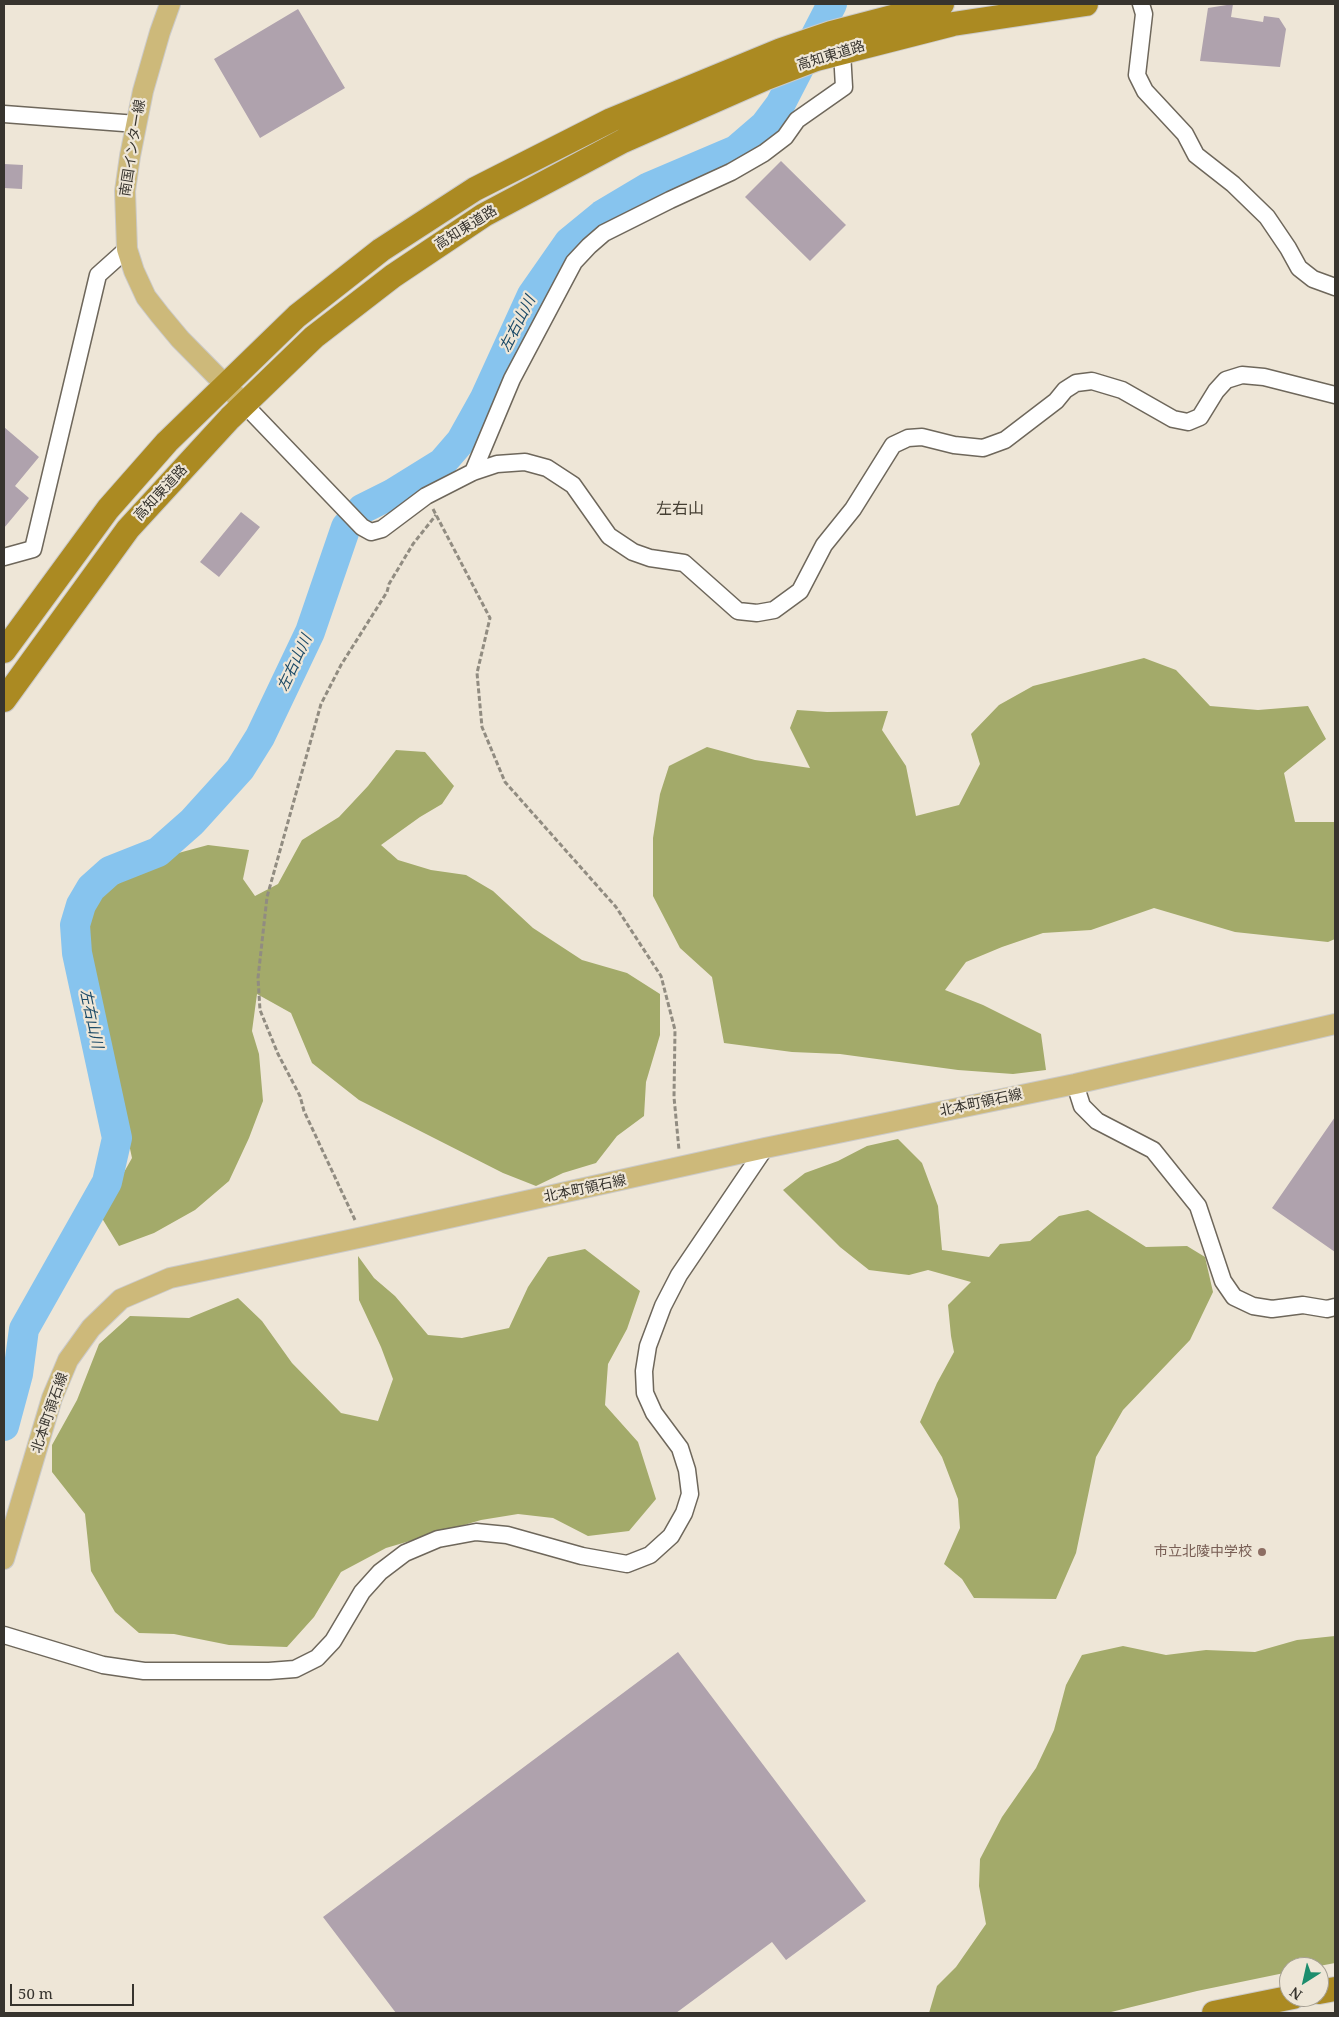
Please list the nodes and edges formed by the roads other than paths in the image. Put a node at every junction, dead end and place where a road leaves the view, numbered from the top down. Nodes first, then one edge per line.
1 (170, 4) edge
2 (942, 4) edge
3 (1086, 4) edge
4 (1141, 4) edge
5 (840, 38) junction
6 (4, 114) edge
7 (137, 124) junction
8 (127, 248) junction
9 (1335, 287) edge
10 (225, 384) junction
11 (1335, 395) edge
12 (244, 404) junction
13 (473, 472) junction
14 (4, 557) edge
15 (4, 651) edge
16 (4, 700) edge
17 (1335, 1024) edge
18 (1075, 1084) junction
19 (765, 1148) junction
20 (1335, 1307) edge
21 (4, 1559) edge
22 (4, 1635) edge
23 (1279, 2000) edge
24 (1214, 2013) edge

1 - 7 main road, 南国インター線
2 - 5 highway, 高知東道路
3 - 5 highway, 高知東道路
4 - 9 street
5 - 10 highway, 高知東道路
5 - 12 highway, 高知東道路
5 - 13 street
6 - 7 street
7 - 8 main road, 南国インター線
8 - 10 main road, 南国インター線
8 - 14 street
10 - 12 main road, 南国インター線
10 - 15 highway, 高知東道路
11 - 13 street
12 - 13 street
12 - 16 highway, 高知東道路
17 - 18 main road, 北本町領石線
18 - 19 main road, 北本町領石線
18 - 20 street
19 - 21 main road, 北本町領石線
19 - 22 street
23 - 24 highway

